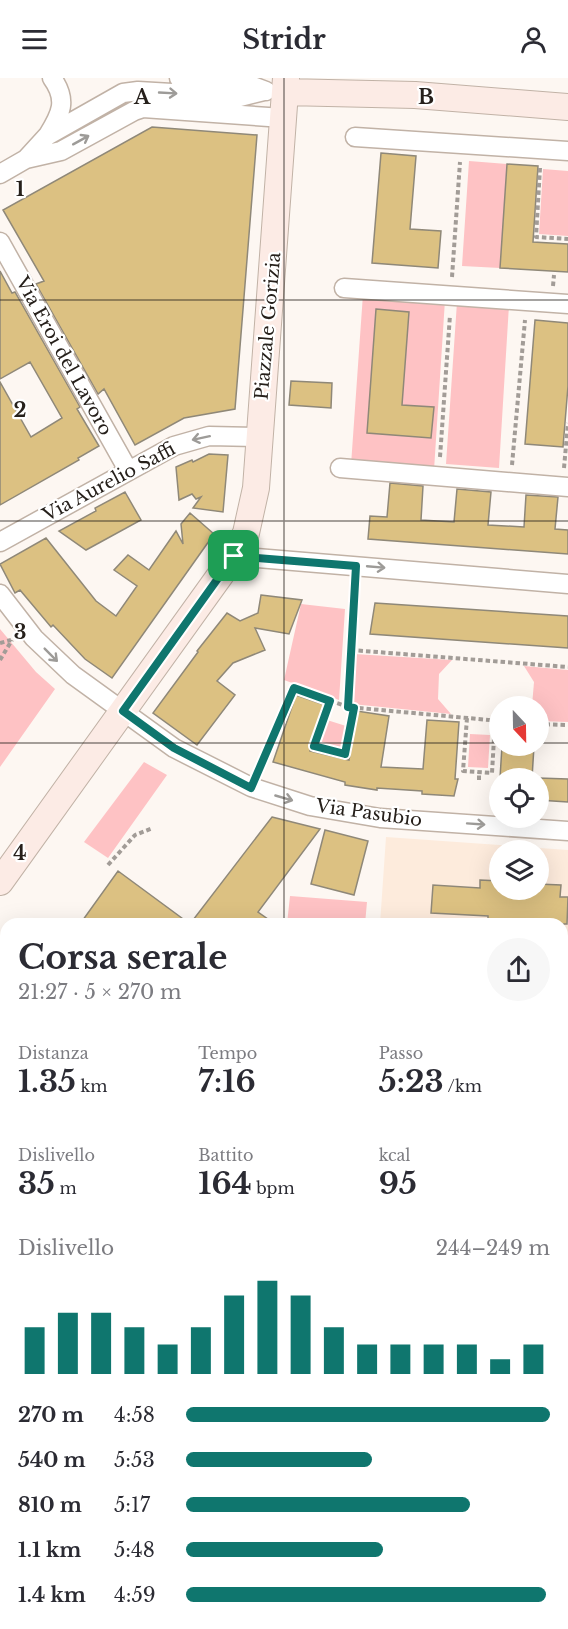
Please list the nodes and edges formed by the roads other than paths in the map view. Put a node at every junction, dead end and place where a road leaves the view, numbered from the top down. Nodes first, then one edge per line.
1 (52, 78) edge
2 (179, 78) edge
3 (382, 78) edge
4 (278, 87) edge
5 (415, 95) junction
6 (568, 107) edge
7 (284, 118) junction
8 (47, 136) junction
9 (355, 137) dead end
10 (568, 151) edge
11 (26, 159) junction
12 (0, 174) edge
13 (0, 242) edge
14 (345, 288) dead end
15 (568, 304) edge
16 (259, 437) junction
17 (340, 468) dead end
18 (128, 470) junction
19 (565, 487) edge
20 (0, 542) edge
21 (234, 556) junction
22 (568, 584) edge
23 (0, 594) edge
24 (123, 711) junction
25 (568, 831) edge
26 (0, 882) edge

1 - 8 street
2 - 4 street
3 - 5 main road
4 - 5 main road
4 - 7 main road, Piazzale Gorizia
8 -> 4 street
5 - 6 main road
11 -> 7 street
7 - 16 main road, Piazzale Gorizia
8 - 11 street
9 - 10 street
11 - 12 street
13 - 18 street, Via Eroi del Lavoro
14 - 15 street
16 -> 18 street, Via Aurelio Saffi
16 - 21 main road, Piazzale Gorizia
17 - 19 street
18 - 20 street, Via Aurelio Saffi
21 -> 22 street
21 - 24 main road, Piazzale Gorizia
23 -> 24 street, Via Pasubio
24 -> 25 street, Via Pasubio
24 - 26 main road, Piazzale Gorizia

